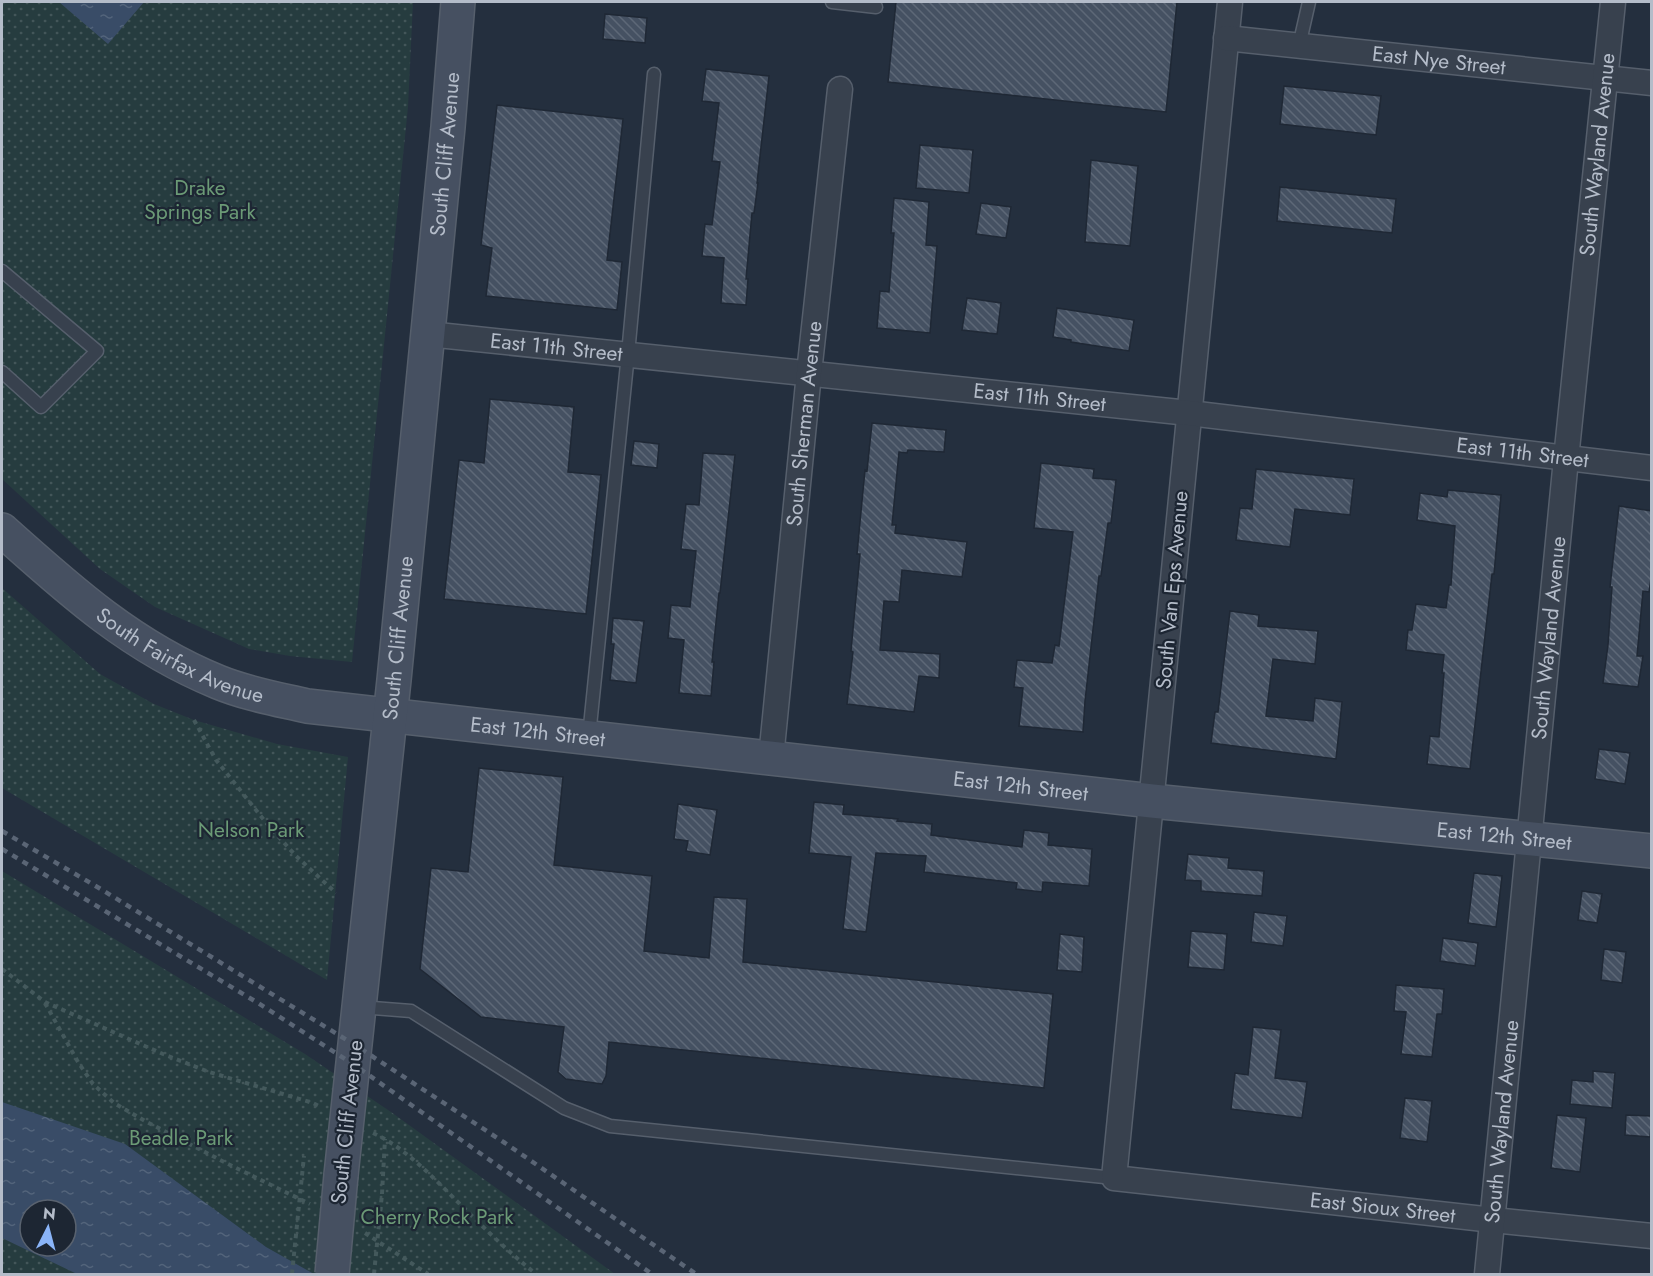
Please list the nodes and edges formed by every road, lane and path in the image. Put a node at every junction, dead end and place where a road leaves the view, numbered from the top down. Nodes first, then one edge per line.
1 (458, 2) edge
2 (832, 2) edge
3 (1230, 2) edge
4 (1309, 2) edge
5 (1613, 2) edge
6 (876, 7) dead end
7 (1226, 38) junction
8 (1299, 46) junction
9 (654, 74) dead end
10 (1604, 78) junction
11 (1652, 83) edge
12 (840, 88) dead end
13 (2, 271) edge
14 (428, 334) junction
15 (628, 354) junction
16 (2, 372) edge
17 (809, 373) junction
18 (1189, 413) junction
19 (1566, 459) junction
20 (1652, 468) edge
21 (2, 530) edge
22 (390, 716) junction
23 (194, 720) dead end
24 (589, 738) junction
25 (771, 758) junction
26 (1152, 801) junction
27 (1530, 838) junction
28 (1652, 851) edge
29 (336, 894) dead end
30 (2, 969) edge
31 (45, 1002) junction
32 (359, 1007) junction
33 (347, 1120) junction
34 (385, 1138) junction
35 (304, 1156) dead end
36 (1114, 1178) junction
37 (317, 1208) dead end
38 (1493, 1220) junction
39 (357, 1228) dead end
40 (1652, 1236) edge
41 (292, 1275) edge
42 (332, 1275) edge
43 (374, 1275) edge
44 (428, 1275) edge
45 (536, 1275) edge
46 (1487, 1275) edge

1 - 14 street, South Cliff Avenue
2 - 6 lane
3 - 7 street, South Van Eps Avenue
4 - 8 lane
5 - 10 street, South Wayland Avenue
7 - 8 street, East Nye Street
7 - 18 street, South Van Eps Avenue
8 - 10 street, East Nye Street
9 - 15 lane
10 - 11 street, East Nye Street
10 - 19 street, South Wayland Avenue
12 - 17 street, South Sherman Avenue
13 - 16 lane
14 - 15 street, East 11th Street
14 - 22 street, South Cliff Avenue
15 - 17 street, East 11th Street
15 - 24 lane
17 - 18 street, East 11th Street
17 - 25 street, South Sherman Avenue
18 - 19 street, East 11th Street
18 - 26 street, South Van Eps Avenue
19 - 20 street, East 11th Street
19 - 27 street, South Wayland Avenue
21 - 22 street, South Fairfax Avenue
22 - 24 street, East 12th Street
22 - 32 street, South Cliff Avenue
23 - 29 path
24 - 25 street, East 12th Street
25 - 26 street, East 12th Street
26 - 27 street, East 12th Street
26 - 36 street, South Van Eps Avenue
27 - 28 street, East 12th Street
27 - 38 street, South Wayland Avenue
30 - 31 path
31 - 33 path
31 - 37 path
32 - 33 street, South Cliff Avenue
32 - 36 lane
33 - 34 path
33 - 42 street, South Cliff Avenue, bridge
34 - 43 path, bridge
34 - 45 path
35 - 41 path, bridge
36 - 38 street, East Sioux Street
38 - 40 street, East Sioux Street
38 - 46 street, South Wayland Avenue
39 - 44 path

